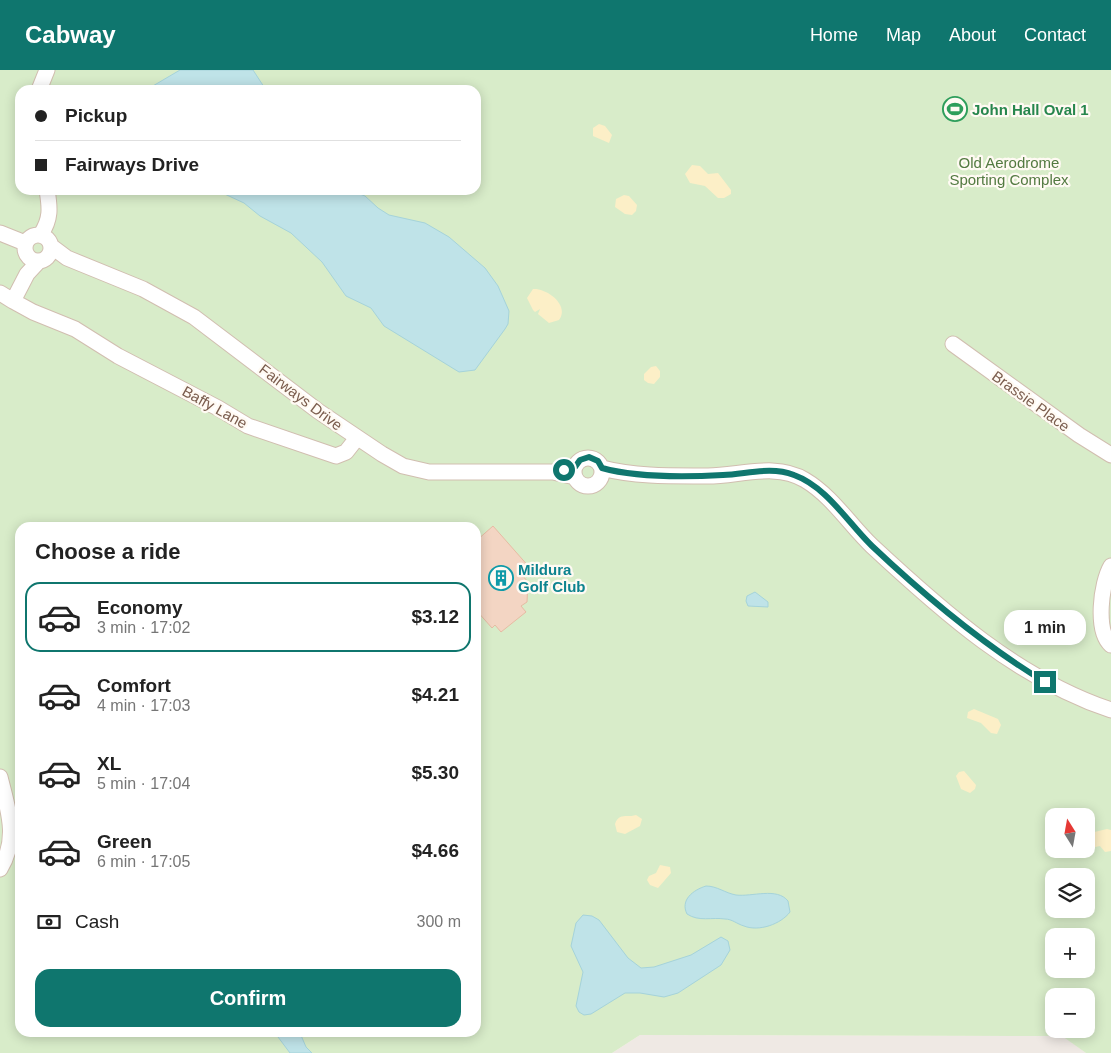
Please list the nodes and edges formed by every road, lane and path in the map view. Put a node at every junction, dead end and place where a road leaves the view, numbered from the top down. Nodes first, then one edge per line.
1 (47, 70) edge
2 (41, 85) edge
3 (49, 195) edge
4 (0, 233) edge
5 (38, 253) junction
6 (7, 297) edge
7 (953, 344) dead end
8 (357, 438) junction
9 (1111, 455) edge
10 (575, 472) junction
11 (602, 473) junction
12 (1111, 566) edge
13 (1111, 645) edge
14 (1111, 710) edge
15 (0, 777) edge
16 (0, 869) edge

1 - 2 street
3 - 5 street
4 - 5 street
5 - 6 street
5 - 8 street, Fairways Drive
6 - 8 street, Baffy Lane
7 - 9 street, Brassie Place
8 - 10 street, Fairways Drive
10 - 11 street
10 - 11 street
11 - 14 street
12 - 13 street
15 - 16 street

